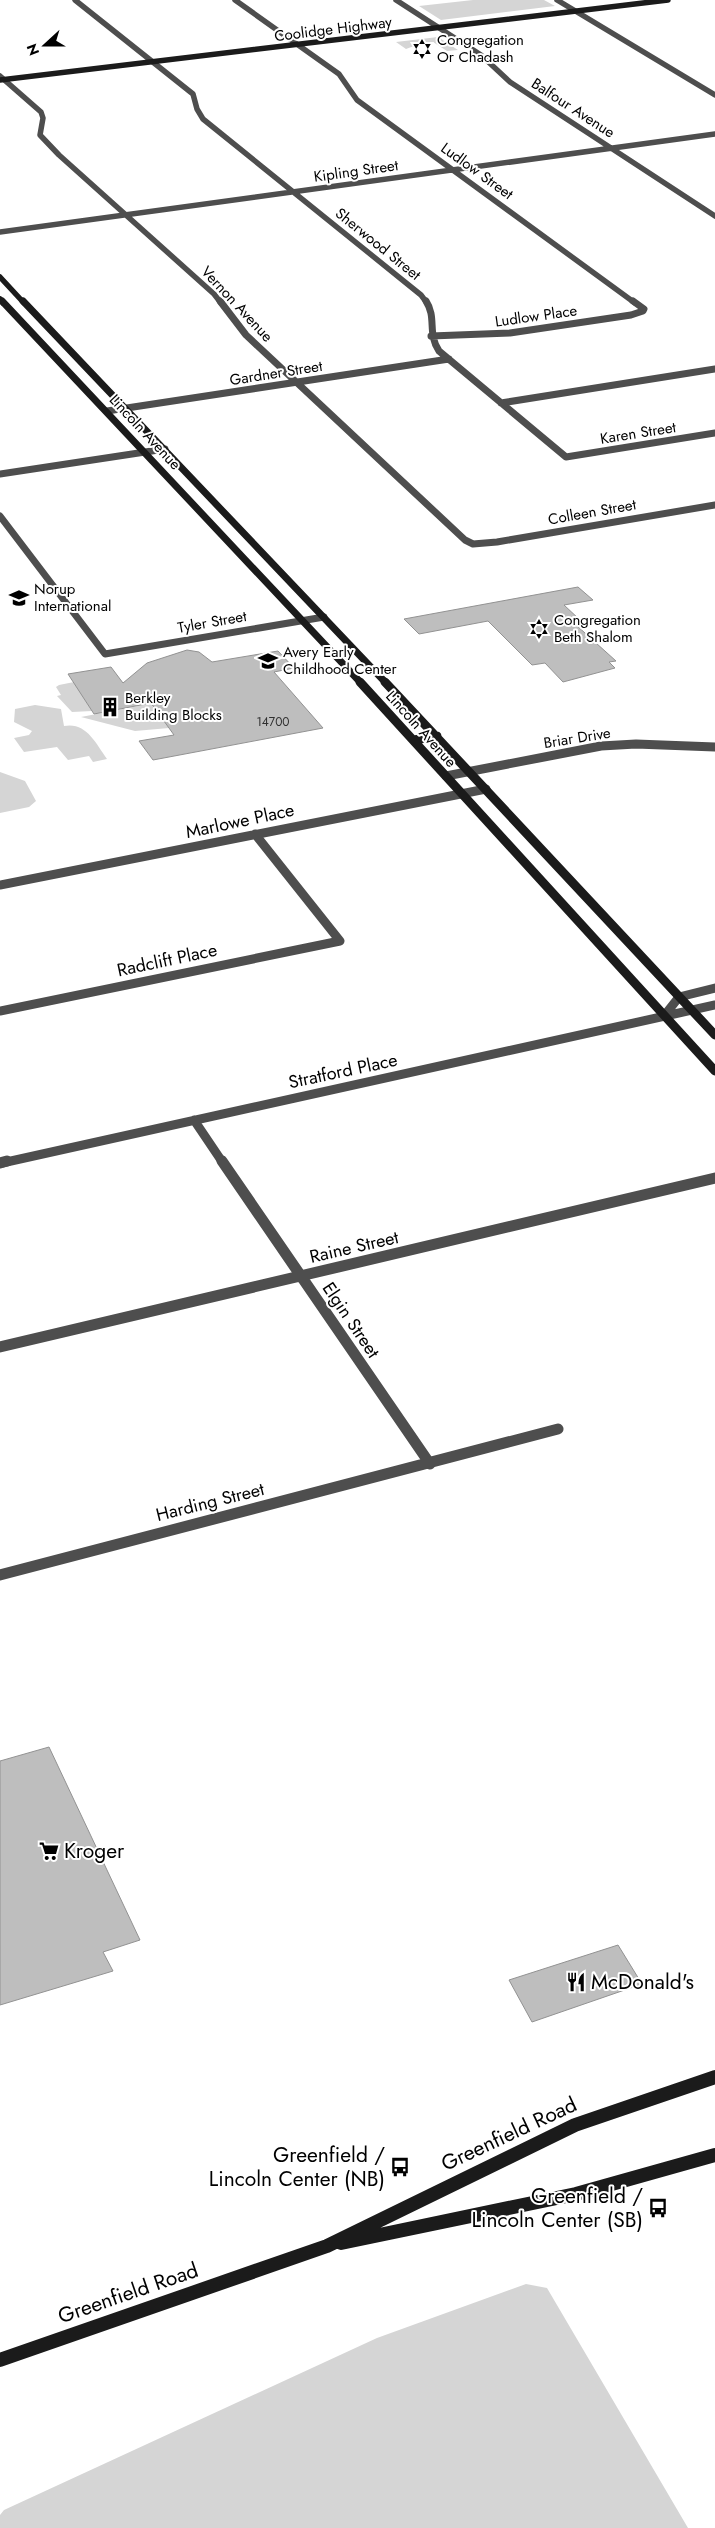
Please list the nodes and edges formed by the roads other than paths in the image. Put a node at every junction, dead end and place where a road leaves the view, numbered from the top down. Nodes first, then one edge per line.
1 (75, 0) edge
2 (235, 0) edge
3 (396, 0) edge
4 (557, 0) edge
5 (668, 0) edge
6 (577, 12) junction
7 (440, 28) junction
8 (299, 45) junction
9 (153, 62) junction
10 (1, 79) edge
11 (715, 94) edge
12 (715, 134) edge
13 (612, 148) junction
14 (454, 170) junction
15 (293, 192) junction
16 (125, 215) junction
17 (715, 216) edge
18 (0, 232) edge
19 (0, 277) edge
20 (0, 299) edge
21 (643, 311) joint
22 (431, 336) junction
23 (449, 359) junction
24 (715, 370) edge
25 (296, 382) junction
26 (501, 403) junction
27 (126, 408) junction
28 (107, 411) junction
29 (715, 433) edge
30 (165, 449) junction
31 (145, 452) junction
32 (0, 474) edge
33 (715, 505) edge
34 (0, 516) edge
35 (473, 544) joint
36 (324, 617) junction
37 (302, 620) junction
38 (362, 656) junction
39 (340, 660) junction
40 (422, 720) junction
41 (399, 725) junction
42 (437, 736) junction
43 (414, 740) junction
44 (715, 747) edge
45 (470, 771) junction
46 (446, 776) junction
47 (486, 789) junction
48 (462, 794) junction
49 (255, 834) junction
50 (0, 885) edge
51 (715, 988) edge
52 (679, 997) junction
53 (715, 1005) edge
54 (692, 1010) junction
55 (0, 1011) edge
56 (664, 1016) junction
57 (715, 1034) edge
58 (715, 1072) edge
59 (194, 1120) junction
60 (0, 1163) edge
61 (715, 1178) edge
62 (301, 1276) junction
63 (0, 1347) edge
64 (558, 1429) dead end
65 (430, 1464) junction
66 (0, 1574) edge
67 (715, 2077) edge
68 (715, 2155) edge
69 (327, 2246) junction
70 (0, 2360) edge

1 - 9 street, Sherwood Street
2 - 8 street, Ludlow Street
3 - 7 street, Balfour Avenue
4 - 6 street
5 - 6 street, Coolidge Highway
6 - 7 street, Coolidge Highway
6 - 11 street
7 - 8 street, Coolidge Highway
7 - 13 street, Balfour Avenue
8 - 9 street, Coolidge Highway
8 - 14 street, Ludlow Street
9 - 10 street, Coolidge Highway
9 - 15 street, Sherwood Street
10 - 16 street, Vernon Avenue
12 - 13 street, Kipling Street
13 - 14 street, Kipling Street
13 - 17 street, Balfour Avenue
14 - 15 street, Kipling Street
14 - 21 street, Ludlow Street
15 - 16 street, Kipling Street
15 - 22 street, Sherwood Street
16 - 18 street, Kipling Street
16 - 25 street, Vernon Avenue
19 - 27 street, Lincoln Avenue
20 - 28 street, Lincoln Avenue
21 - 22 street, Ludlow Place
22 - 23 street
23 - 25 street, Gardner Street
23 - 26 street
24 - 26 street
25 - 27 street, Gardner Street
25 - 35 street, Vernon Avenue
26 - 29 street, Karen Street
27 - 28 street, Gardner Street
27 - 30 street, Lincoln Avenue
28 - 31 street, Lincoln Avenue
30 - 31 street
30 - 36 street, Lincoln Avenue
31 - 32 street
31 - 37 street, Lincoln Avenue
33 - 35 street, Colleen Street
34 - 37 street, Tyler Street
36 - 37 street, Tyler Street
36 - 38 street, Lincoln Avenue
37 - 39 street, Lincoln Avenue
38 - 39 street
38 - 40 street, Lincoln Avenue
39 - 41 street, Lincoln Avenue
40 - 41 street
40 - 42 street, Lincoln Avenue
41 - 43 street, Lincoln Avenue
42 - 43 street
42 - 45 street, Lincoln Avenue
43 - 46 street, Lincoln Avenue
44 - 45 street, Briar Drive
45 - 46 street, Briar Drive
45 - 47 street, Lincoln Avenue
46 - 48 street, Lincoln Avenue
47 - 48 street, Marlowe Place
47 - 52 street, Lincoln Avenue
48 - 49 street, Marlowe Place
48 - 56 street, Lincoln Avenue
49 - 50 street, Marlowe Place
49 - 55 street, Radclift Place
51 - 52 street
52 - 54 street, Lincoln Avenue
52 - 56 street
53 - 54 street, Stratford Place
54 - 56 street, Stratford Place
54 - 57 street, Lincoln Avenue
56 - 58 street, Lincoln Avenue
56 - 59 street, Stratford Place
59 - 60 street, Stratford Place
59 - 62 street, Elgin Street
61 - 62 street, Raine Street
62 - 63 street, Raine Street
62 - 65 street, Elgin Street
64 - 65 street, Harding Street
65 - 66 street, Harding Street
67 - 69 street, Greenfield Road
68 - 69 street, Greenfield Road
69 - 70 street, Greenfield Road

